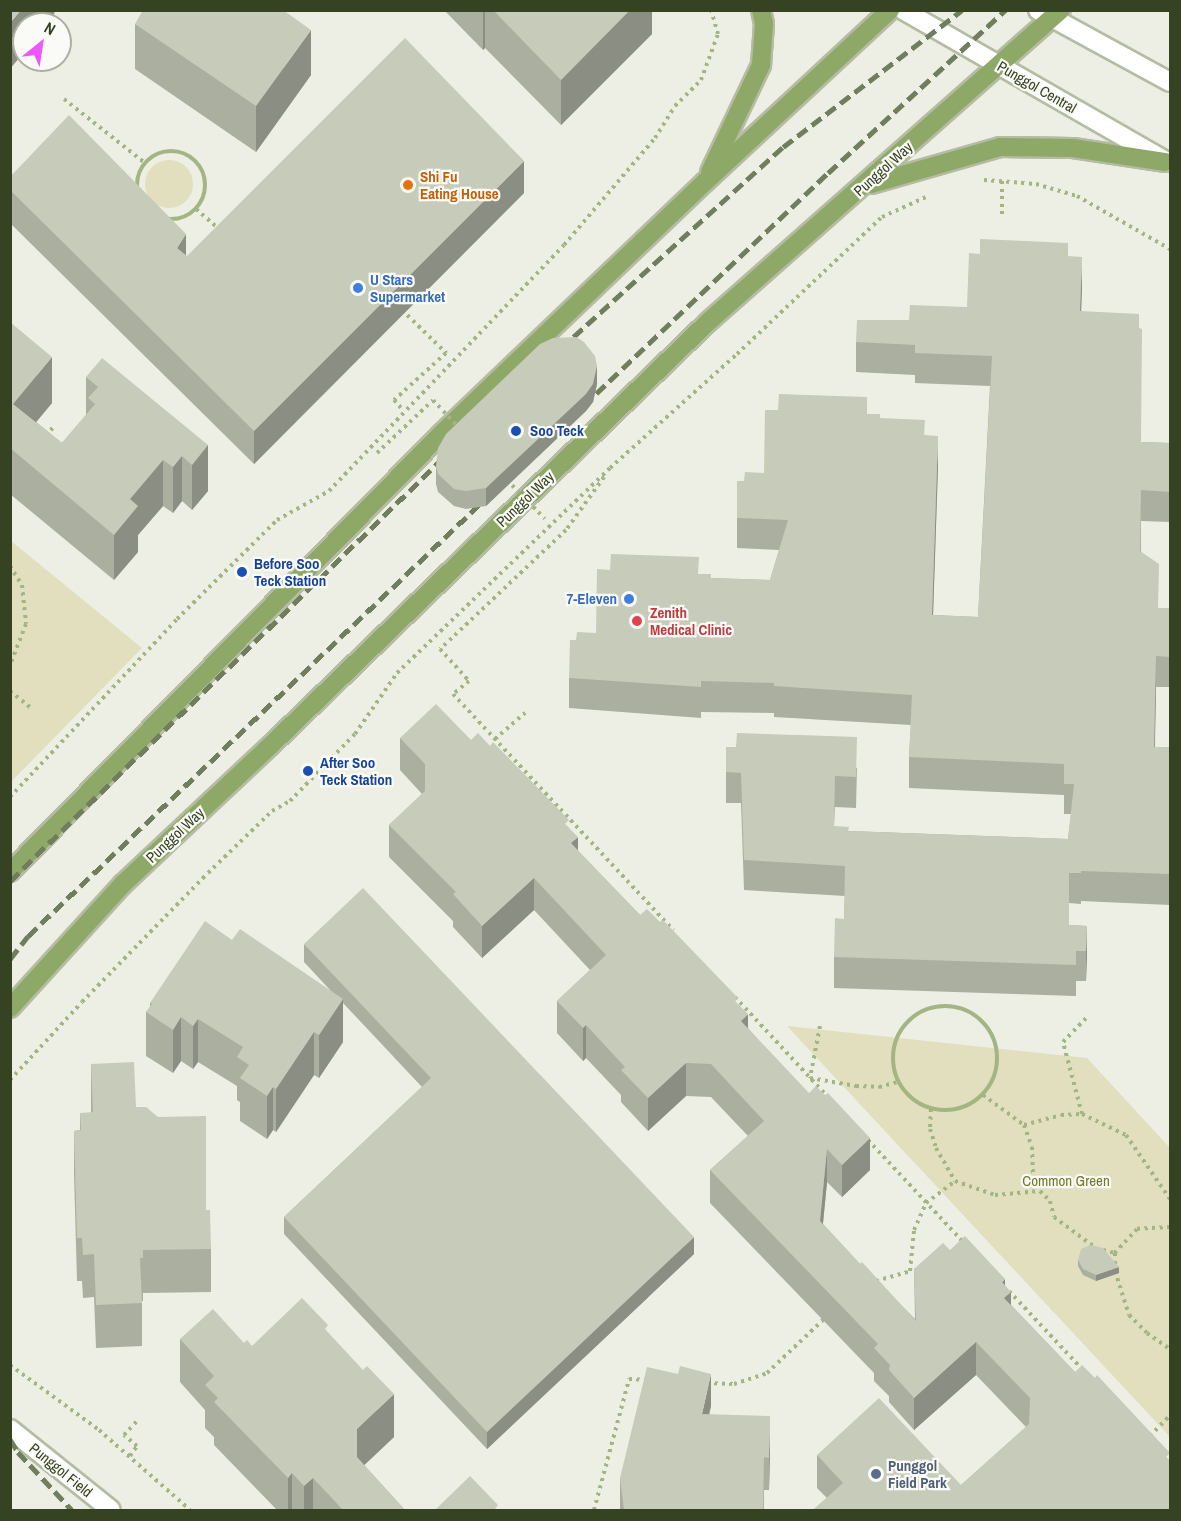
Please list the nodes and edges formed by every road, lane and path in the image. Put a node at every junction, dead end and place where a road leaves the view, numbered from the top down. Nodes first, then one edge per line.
1 (711, 10) edge
2 (761, 10) edge
3 (890, 10) edge
4 (903, 10) edge
5 (1050, 13) edge
6 (998, 65) junction
7 (1170, 82) edge
8 (64, 99) dead end
9 (144, 163) junction
10 (1168, 163) edge
11 (974, 179) dead end
12 (1002, 181) junction
13 (705, 182) junction
14 (865, 186) junction
15 (936, 193) dead end
16 (196, 209) junction
17 (1002, 218) dead end
18 (226, 236) edge
19 (1170, 249) edge
20 (396, 305) edge
21 (404, 411) junction
22 (55, 425) dead end
23 (465, 434) edge
24 (40, 444) edge
25 (377, 453) dead end
26 (605, 461) dead end
27 (610, 468) junction
28 (505, 477) edge
29 (545, 519) dead end
30 (10, 566) edge
31 (10, 665) edge
32 (10, 691) edge
33 (32, 709) dead end
34 (525, 713) dead end
35 (495, 739) junction
36 (10, 797) edge
37 (10, 872) edge
38 (681, 939) edge
39 (729, 991) edge
40 (10, 1008) edge
41 (1088, 1016) dead end
42 (820, 1026) dead end
43 (810, 1078) junction
44 (10, 1080) edge
45 (898, 1082) junction
46 (983, 1095) junction
47 (833, 1103) edge
48 (932, 1109) junction
49 (1082, 1114) junction
50 (1024, 1125) junction
51 (864, 1136) edge
52 (955, 1181) junction
53 (1040, 1191) junction
54 (1170, 1199) edge
55 (926, 1203) junction
56 (1170, 1227) edge
57 (967, 1247) edge
58 (1115, 1253) junction
59 (869, 1283) edge
60 (1008, 1290) edge
61 (826, 1318) edge
62 (1170, 1350) edge
63 (10, 1365) edge
64 (1090, 1378) edge
65 (652, 1380) edge
66 (699, 1383) edge
67 (1170, 1415) edge
68 (137, 1421) dead end
69 (10, 1429) edge
70 (1147, 1439) edge
71 (130, 1456) junction
72 (111, 1510) edge
73 (190, 1510) edge
74 (594, 1510) edge

1 - 21 path
2 - 13 main road
3 - 13 main road
4 - 6 main road, Punggol Central
5 - 6 main road, Punggol Way
5 - 7 main road
6 - 10 main road, Punggol Central
6 - 14 main road, Punggol Way
8 - 9 path
9 - 16 path
9 - 16 path
10 - 14 main road
11 - 12 path
12 - 17 path
12 - 19 path
13 - 37 main road
14 - 40 main road, Punggol Way
15 - 27 path
16 - 18 path
20 - 21 path
21 - 36 path
22 - 24 path
23 - 25 path, bridge
26 - 27 path
27 - 35 path
27 - 44 path
28 - 29 path, bridge
30 - 31 path
32 - 33 path
34 - 35 path
35 - 38 path
39 - 43 path
41 - 49 path
42 - 43 path
43 - 45 path
43 - 47 path
45 - 46 path
45 - 48 path
46 - 48 path
46 - 50 path
48 - 52 path
49 - 50 path
49 - 54 path
50 - 53 path
51 - 55 path
52 - 53 path
52 - 55 path
53 - 58 path
55 - 57 path
55 - 59 path
56 - 58 path
58 - 62 path
60 - 64 path
61 - 66 path
63 - 71 path
65 - 74 path
67 - 70 path
68 - 71 path
69 - 72 main road, Punggol Field
71 - 73 path

